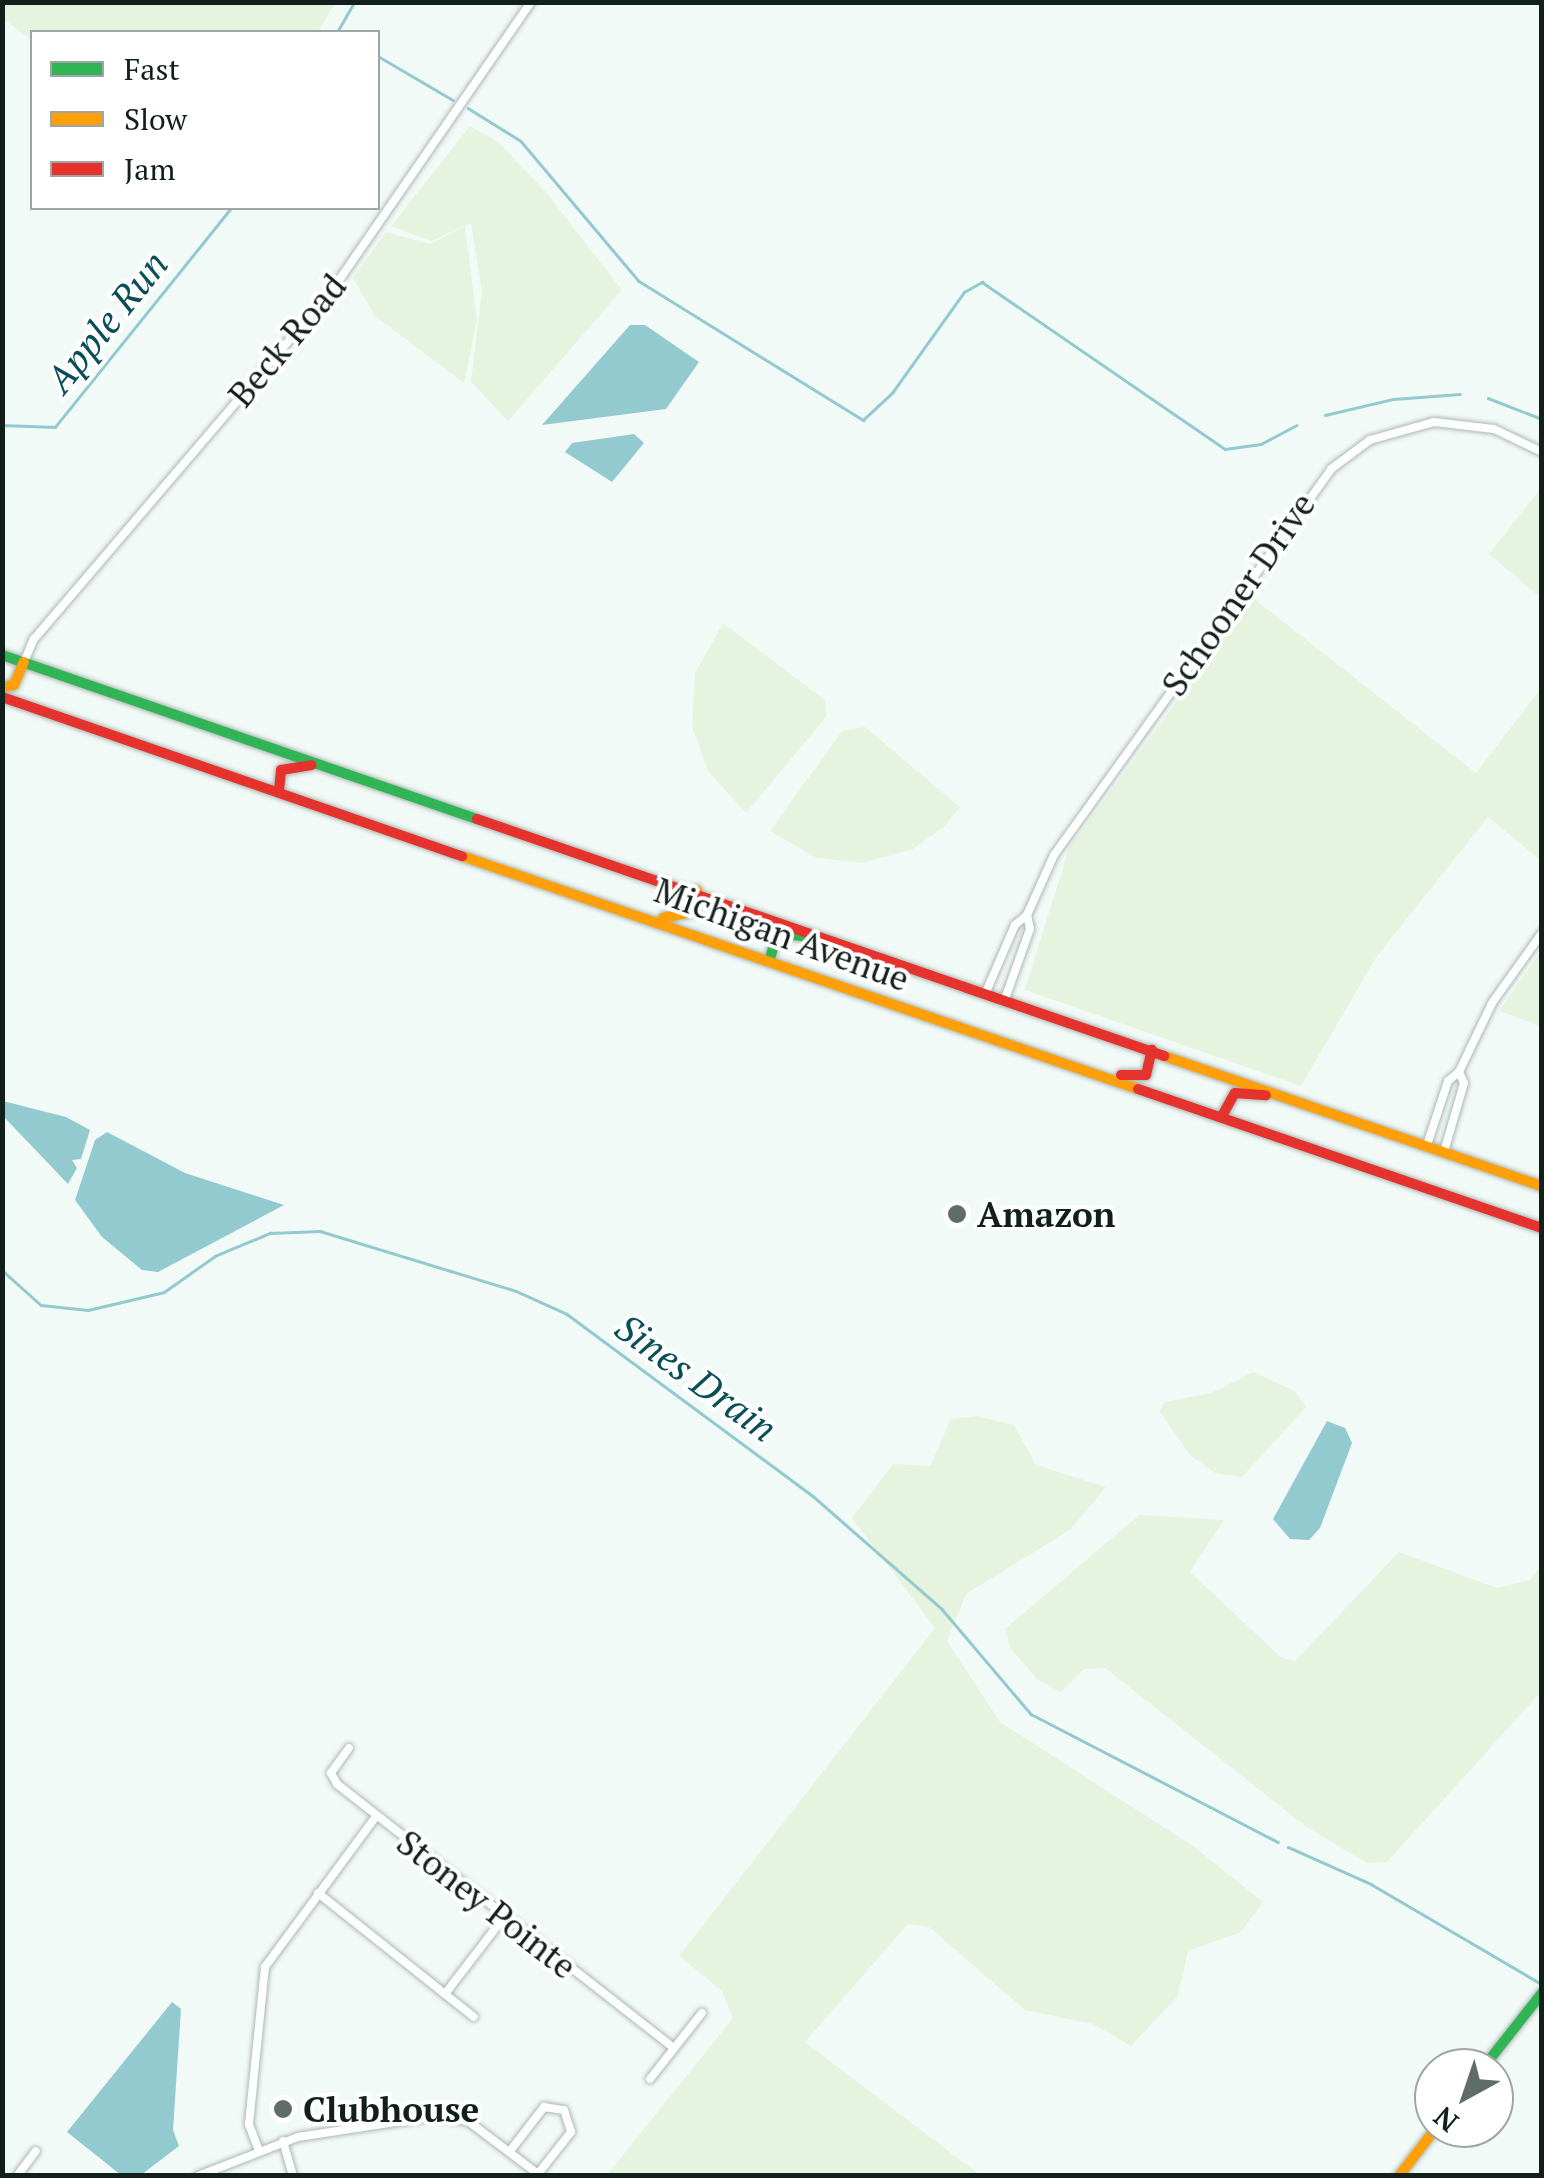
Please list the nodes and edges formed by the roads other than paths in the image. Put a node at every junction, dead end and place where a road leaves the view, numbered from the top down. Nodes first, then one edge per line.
1 (531, 2) edge
2 (1542, 452) edge
3 (2, 655) edge
4 (24, 662) junction
5 (2, 687) edge
6 (2, 697) edge
7 (341, 769) junction
8 (278, 790) junction
9 (697, 890) junction
10 (1027, 916) junction
11 (654, 918) junction
12 (1542, 933) edge
13 (854, 947) junction
14 (770, 959) junction
15 (986, 992) junction
16 (1005, 998) junction
17 (1152, 1050) junction
18 (1459, 1072) junction
19 (1107, 1075) junction
20 (1290, 1098) junction
21 (1222, 1116) junction
22 (1426, 1145) junction
23 (1444, 1152) junction
24 (1542, 1186) edge
25 (1542, 1228) edge
26 (349, 1748) dead end
27 (375, 1818) junction
28 (318, 1893) junction
29 (504, 1916) junction
30 (1542, 1993) edge
31 (444, 1994) junction
32 (702, 2014) dead end
33 (474, 2017) dead end
34 (673, 2048) junction
35 (1499, 2048) edge
36 (650, 2079) dead end
37 (282, 2141) junction
38 (258, 2148) junction
39 (1421, 2148) edge
40 (36, 2151) dead end
41 (510, 2151) junction
42 (538, 2175) edge
43 (17, 2176) edge
44 (198, 2176) edge
45 (293, 2176) edge
46 (1399, 2176) edge

1 - 4 street, Beck Road
2 - 10 street, Schooner Drive
3 - 4 main road, Michigan Avenue
4 - 5 main road
4 - 7 main road, Michigan Avenue
6 - 8 main road, Michigan Avenue
7 - 8 main road
7 - 9 main road, Michigan Avenue
8 - 11 main road, Michigan Avenue
9 - 11 main road
9 - 13 main road, Michigan Avenue
10 - 15 street, Schooner Drive
10 - 16 street, Schooner Drive
11 - 14 main road, Michigan Avenue
12 - 18 street
13 - 14 main road
13 - 15 main road, Michigan Avenue
14 - 19 main road, Michigan Avenue
15 - 16 main road, Michigan Avenue
16 - 17 main road, Michigan Avenue
17 - 19 main road
17 - 20 main road, Michigan Avenue
18 - 22 street
18 - 23 street
19 - 21 main road, Michigan Avenue
20 - 21 main road
20 - 22 main road, Michigan Avenue
21 - 25 main road, Michigan Avenue
22 - 23 main road, Michigan Avenue
23 - 24 main road, Michigan Avenue
26 - 27 street, Stoney Pointe
27 - 28 street
27 - 29 street, Stoney Pointe
28 - 31 street
28 - 38 street
29 - 31 street
29 - 34 street, Stoney Pointe
30 - 35 main road
31 - 33 street
32 - 34 street
34 - 36 street
37 - 38 street
37 - 41 street
37 - 45 street
38 - 44 street
39 - 46 main road
40 - 43 street
41 - 42 street
41 - 42 street

